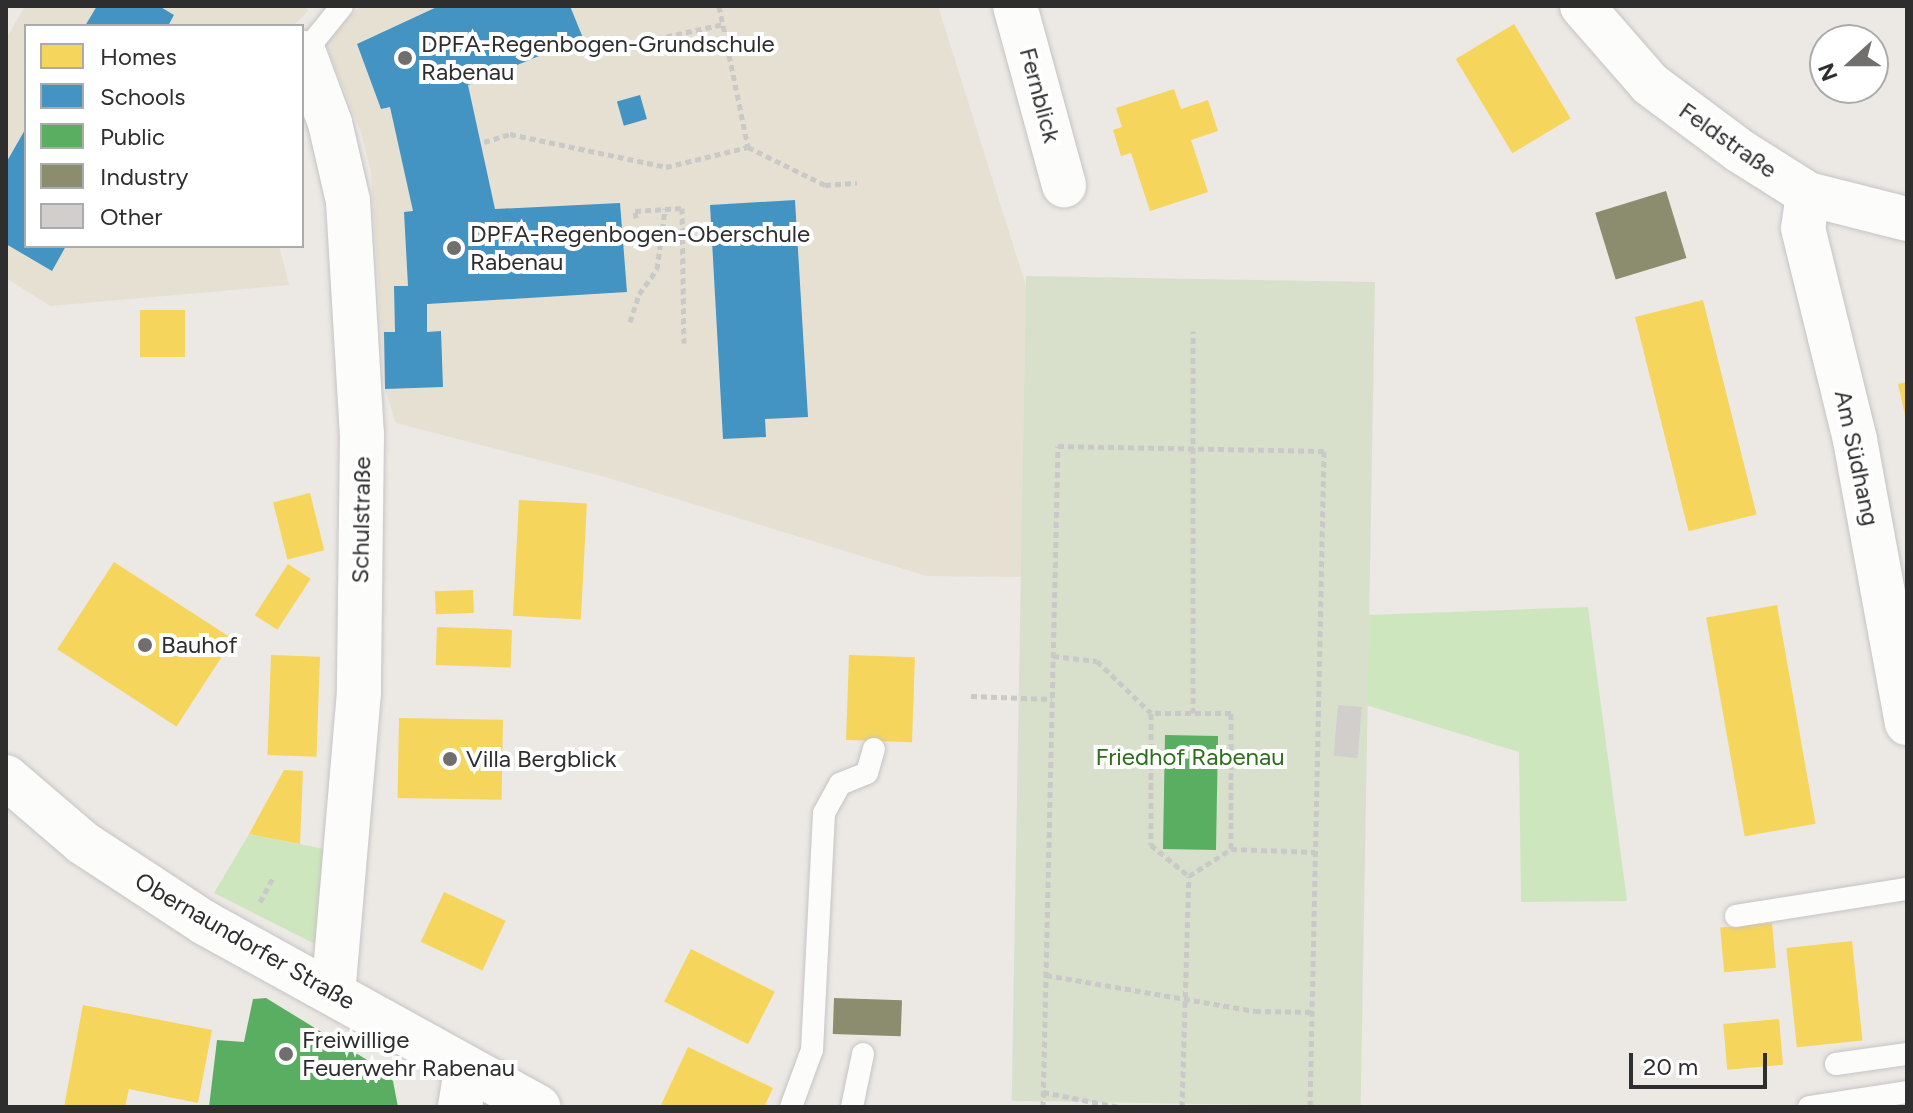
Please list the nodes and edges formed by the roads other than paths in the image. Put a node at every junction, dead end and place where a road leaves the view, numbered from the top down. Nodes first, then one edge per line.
1 (342, 6) edge
2 (1015, 6) edge
3 (1582, 6) edge
4 (304, 53) joint
5 (1064, 185) dead end
6 (1808, 194) junction
7 (1907, 219) edge
8 (1907, 723) edge
9 (874, 749) dead end
10 (6, 777) edge
11 (1907, 889) edge
12 (1736, 916) dead end
13 (333, 993) junction
14 (863, 1054) dead end
15 (1907, 1054) edge
16 (1836, 1064) dead end
17 (463, 1088) edge
18 (1907, 1092) edge
19 (539, 1107) edge
20 (791, 1107) edge
21 (852, 1107) edge
22 (1809, 1107) edge

1 - 4 lane
2 - 5 street, Fernblick
3 - 6 street, Feldstraße
4 - 13 street, Schulstraße
6 - 7 street, Feldstraße
6 - 8 street, Am Südhang
9 - 20 lane
10 - 13 street, Obernaundorfer Straße
11 - 12 lane
13 - 17 street, Obernaundorfer Straße
14 - 21 lane
15 - 16 lane
17 - 19 street, Obernaundorfer Straße
18 - 22 lane

